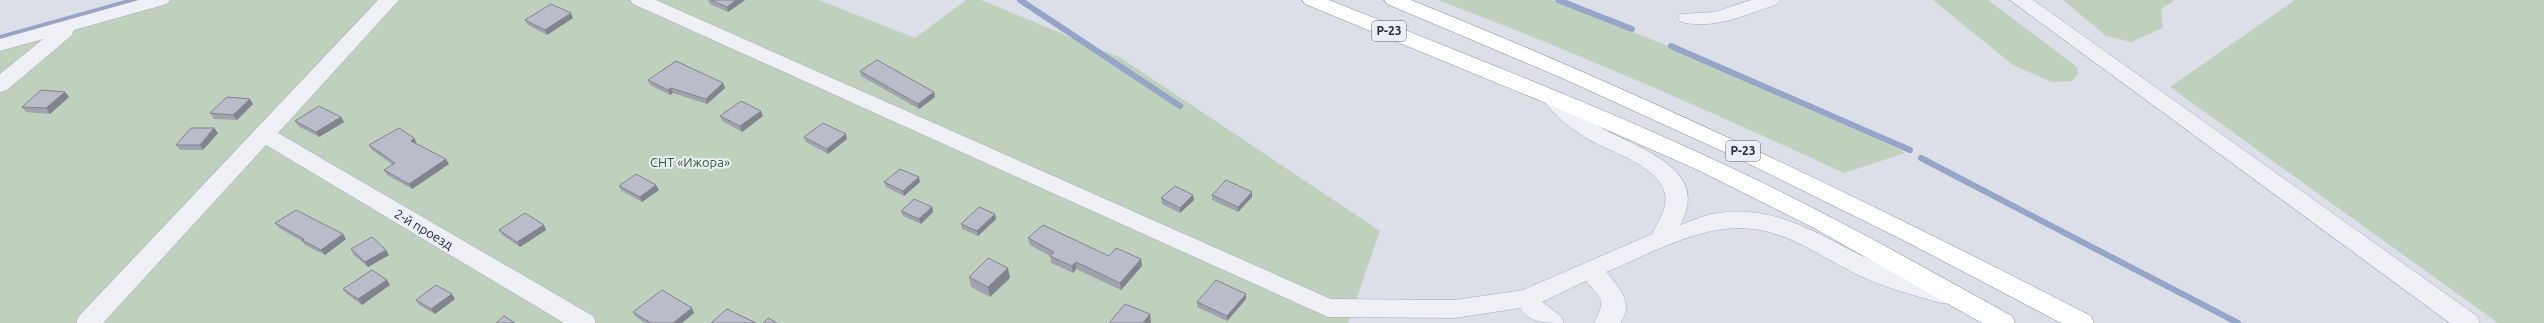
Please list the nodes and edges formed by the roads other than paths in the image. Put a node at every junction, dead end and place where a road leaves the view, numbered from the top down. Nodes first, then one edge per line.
1 (160, 0) edge
2 (389, 0) edge
3 (640, 0) edge
4 (1312, 0) edge
5 (1394, 0) edge
6 (1770, 0) edge
7 (2020, 0) edge
8 (1688, 18) dead end
9 (70, 26) junction
10 (0, 45) edge
11 (0, 85) edge
12 (1552, 98) junction
13 (264, 134) junction
14 (1660, 240) junction
15 (1591, 270) junction
16 (1528, 298) junction
17 (1959, 298) junction
18 (1326, 316) edge
19 (1456, 316) edge
20 (88, 323) edge
21 (584, 323) edge
22 (1552, 323) edge
23 (1606, 323) edge
24 (2003, 323) edge
25 (2082, 323) edge
26 (2468, 323) edge

1 - 9 street
2 - 13 street
3 - 18 street
4 - 12 highway, Р-23
5 - 25 highway, Р-23
6 - 8 street
7 - 26 street
9 - 10 street
9 - 11 street
12 - 14 street
12 - 17 highway, Р-23
13 - 20 street
13 - 21 street, 2-й проезд
14 - 15 street
14 - 17 street
15 - 16 street
15 - 23 street
16 - 19 street
16 - 22 street
17 - 24 highway, Р-23
18 - 19 street

